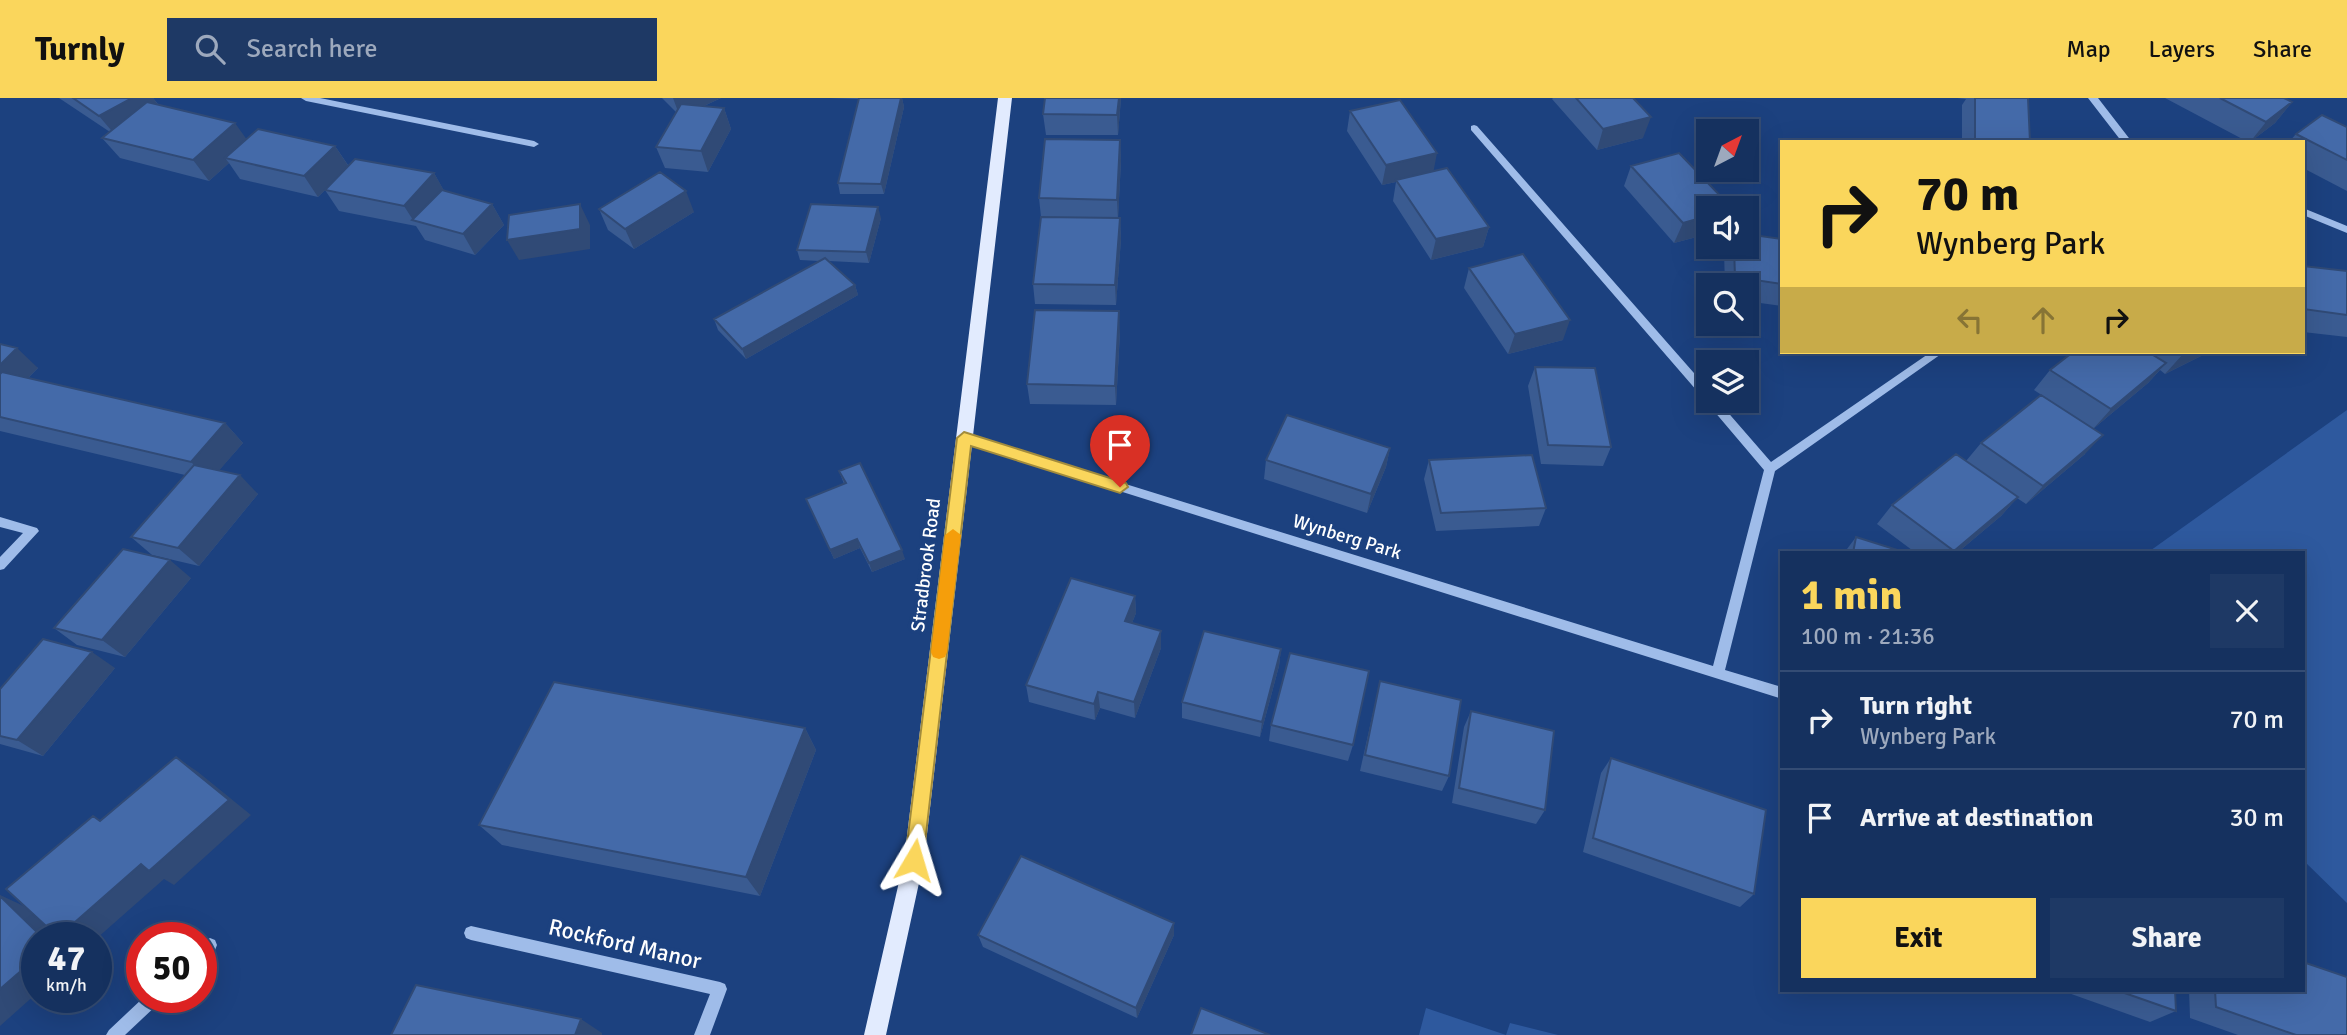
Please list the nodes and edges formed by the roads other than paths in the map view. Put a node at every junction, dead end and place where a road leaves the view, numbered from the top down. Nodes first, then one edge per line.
1 (306, 98) edge
2 (1005, 98) edge
3 (2093, 98) edge
4 (1474, 128) dead end
5 (2125, 140) edge
6 (534, 144) dead end
7 (2305, 212) edge
8 (2347, 230) edge
9 (1936, 354) edge
10 (1696, 383) edge
11 (1722, 413) edge
12 (964, 438) junction
13 (1770, 469) junction
14 (0, 522) edge
15 (0, 565) edge
16 (1718, 673) junction
17 (1780, 692) edge
18 (471, 933) dead end
19 (138, 1013) edge
20 (114, 1035) edge
21 (702, 1035) edge
22 (875, 1035) edge

1 - 6 street
2 - 12 main road, Stradbrook Road
3 - 5 street
4 - 10 street
7 - 8 street
9 - 13 street
11 - 13 street
12 - 16 street, Wynberg Park
12 - 22 main road, Stradbrook Road
13 - 16 street
14 - 15 street
16 - 17 street, Wynberg Park
18 - 21 street, Rockford Manor
19 - 20 street

